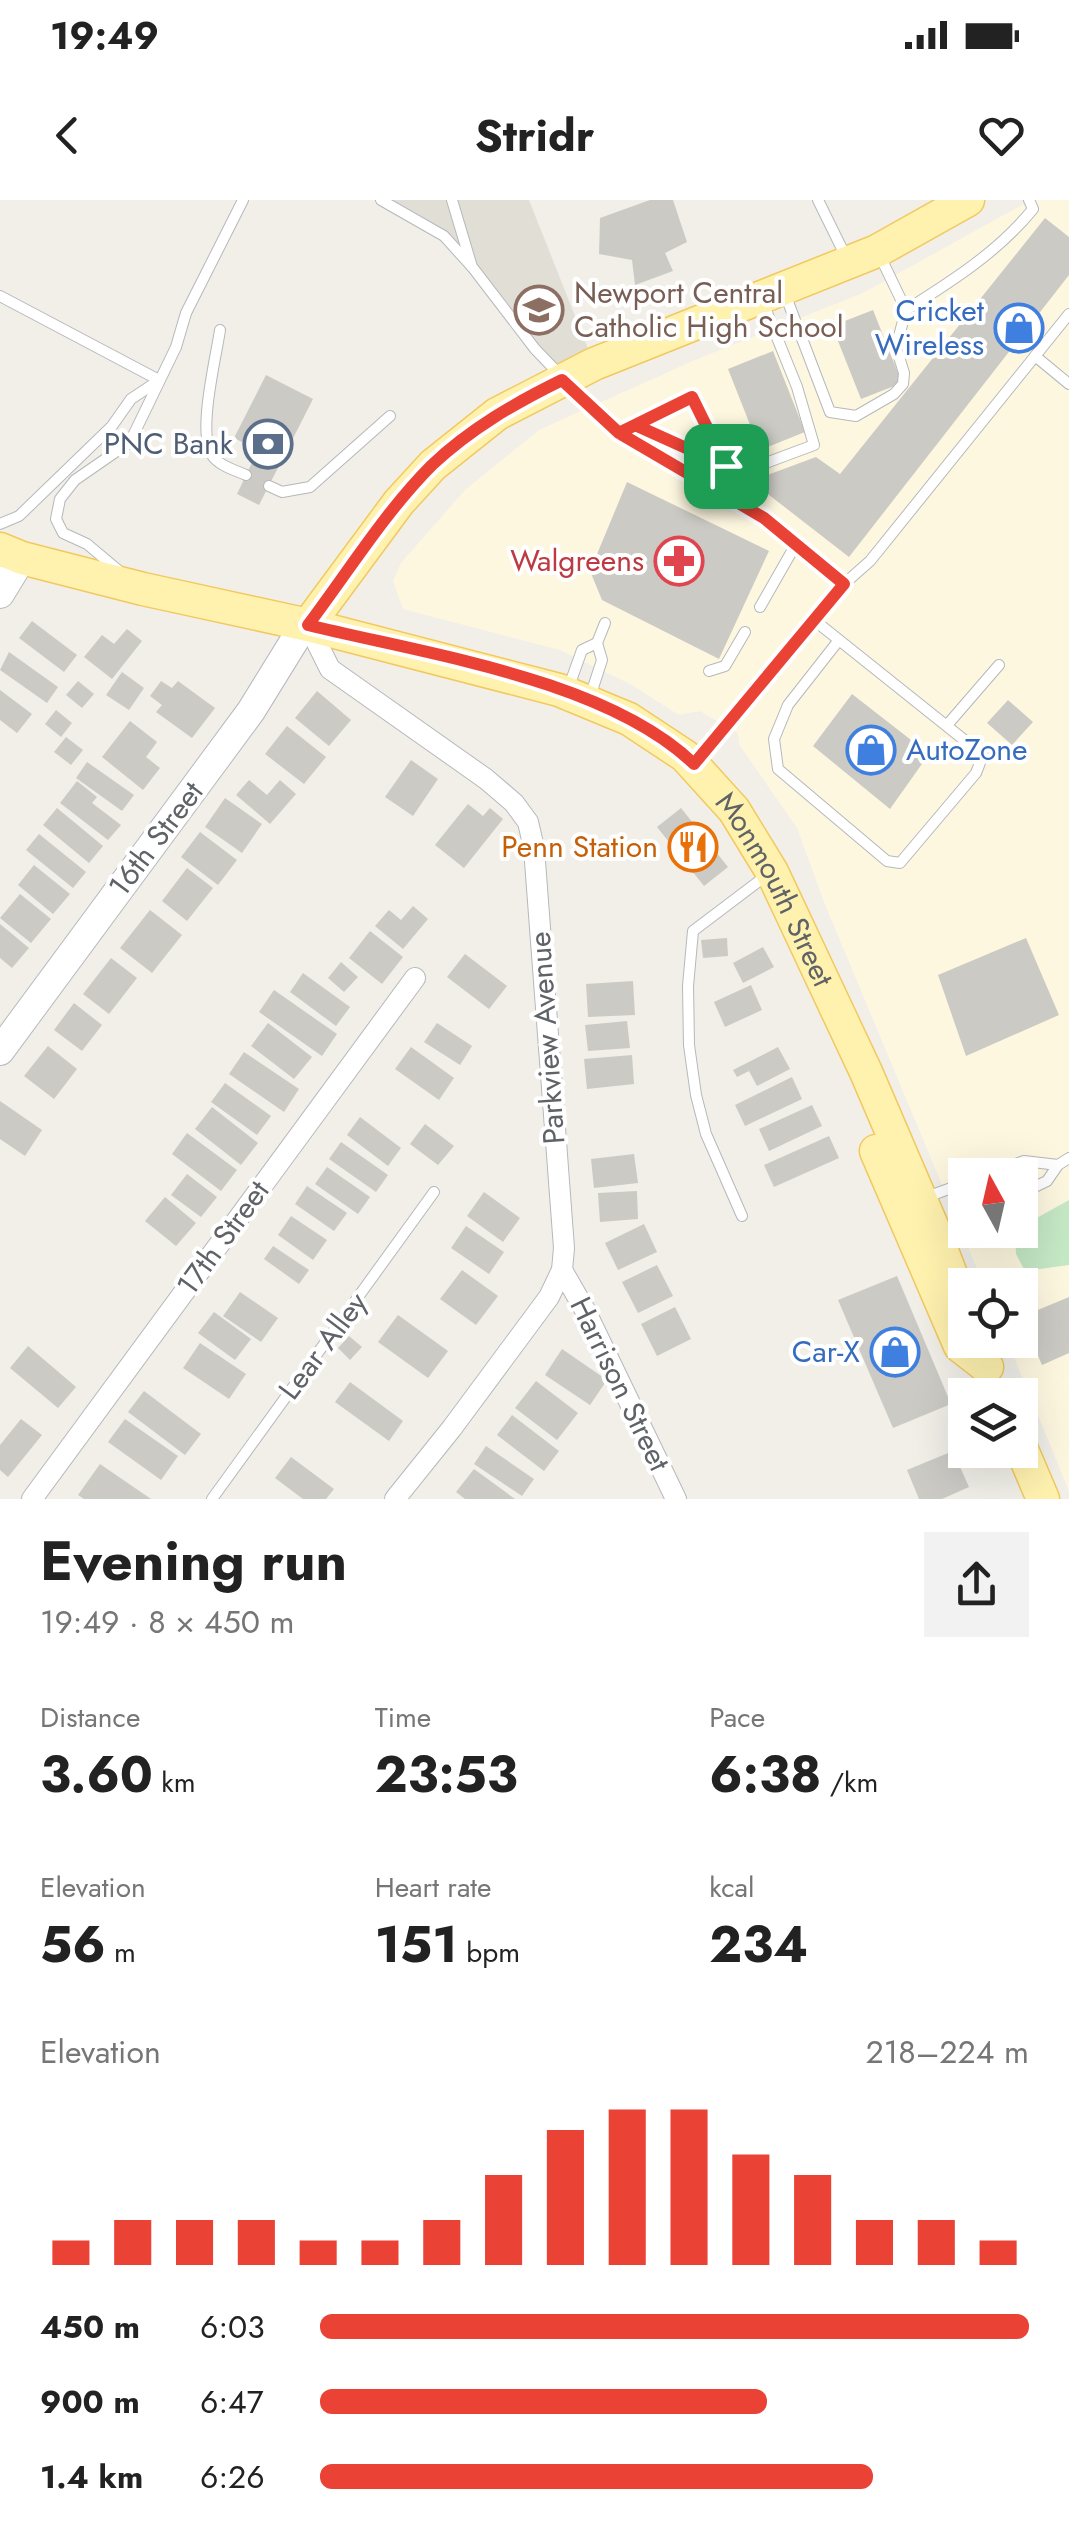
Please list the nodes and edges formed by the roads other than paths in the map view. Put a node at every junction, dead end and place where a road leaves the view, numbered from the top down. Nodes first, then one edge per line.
1 (242, 200) edge
2 (381, 200) edge
3 (452, 200) edge
4 (818, 200) edge
5 (968, 200) edge
6 (1028, 200) edge
7 (863, 256) junction
8 (473, 268) junction
9 (772, 293) junction
10 (0, 296) edge
11 (906, 310) junction
12 (1069, 314) edge
13 (220, 330) dead end
14 (1034, 356) junction
15 (158, 380) junction
16 (562, 380) junction
17 (1069, 384) edge
18 (390, 416) dead end
19 (635, 425) junction
20 (619, 433) junction
21 (726, 466) junction
22 (246, 476) dead end
23 (269, 486) dead end
24 (0, 524) edge
25 (796, 544) junction
26 (11, 554) edge
27 (844, 584) junction
28 (142, 589) junction
29 (0, 594) edge
30 (760, 606) dead end
31 (814, 620) junction
32 (605, 623) dead end
33 (308, 625) junction
34 (746, 632) dead end
35 (839, 640) junction
36 (597, 643) junction
37 (999, 665) dead end
38 (709, 671) dead end
39 (578, 697) junction
40 (948, 724) junction
41 (694, 764) junction
42 (772, 872) junction
43 (415, 978) dead end
44 (0, 1051) edge
45 (879, 1106) junction
46 (1069, 1158) edge
47 (1038, 1163) edge
48 (1058, 1165) junction
49 (1038, 1185) edge
50 (948, 1188) edge
51 (434, 1192) dead end
52 (920, 1199) junction
53 (742, 1216) dead end
54 (948, 1225) edge
55 (562, 1270) junction
56 (988, 1367) edge
57 (1030, 1468) edge
58 (32, 1499) edge
59 (212, 1499) edge
60 (395, 1499) edge
61 (676, 1499) edge
62 (1043, 1499) edge

1 - 15 lane
2 - 8 lane
3 - 8 lane
4 - 7 lane
5 - 7 main road
6 - 11 lane
7 - 9 main road
7 - 11 lane
8 - 16 lane
9 - 11 lane
9 - 16 main road
9 - 21 lane
10 - 15 lane
12 - 14 lane
13 - 22 lane
14 - 17 lane
14 - 27 lane
15 - 24 lane
15 - 28 lane
16 - 20 lane
16 - 33 main road
18 - 23 lane
19 - 20 lane
19 - 21 lane
19 - 21 lane
20 - 25 lane
25 - 27 lane
25 - 30 lane
26 - 28 main road, Monmouth Street
26 - 29 street
27 - 31 lane
28 - 33 main road, Monmouth Street
31 - 35 lane
31 - 41 lane
32 - 36 lane
33 - 39 main road, Monmouth Street
33 - 44 street, 16th Street
33 - 55 street, Parkview Avenue
34 - 38 lane
35 - 40 lane
35 - 40 lane
36 - 39 lane
36 - 39 lane
37 - 40 lane
39 - 41 main road, Monmouth Street
41 - 42 main road, Monmouth Street
42 - 45 main road, Monmouth Street
42 - 53 lane
43 - 58 street, 17th Street
45 - 52 main road, Monmouth Street
45 - 56 main road
46 - 48 lane
47 - 48 lane
48 - 49 lane
50 - 52 lane
51 - 59 lane, Lear Alley
52 - 54 main road, Monmouth Street
55 - 60 street, Parkview Avenue
55 - 61 street, Harrison Street
57 - 62 main road

